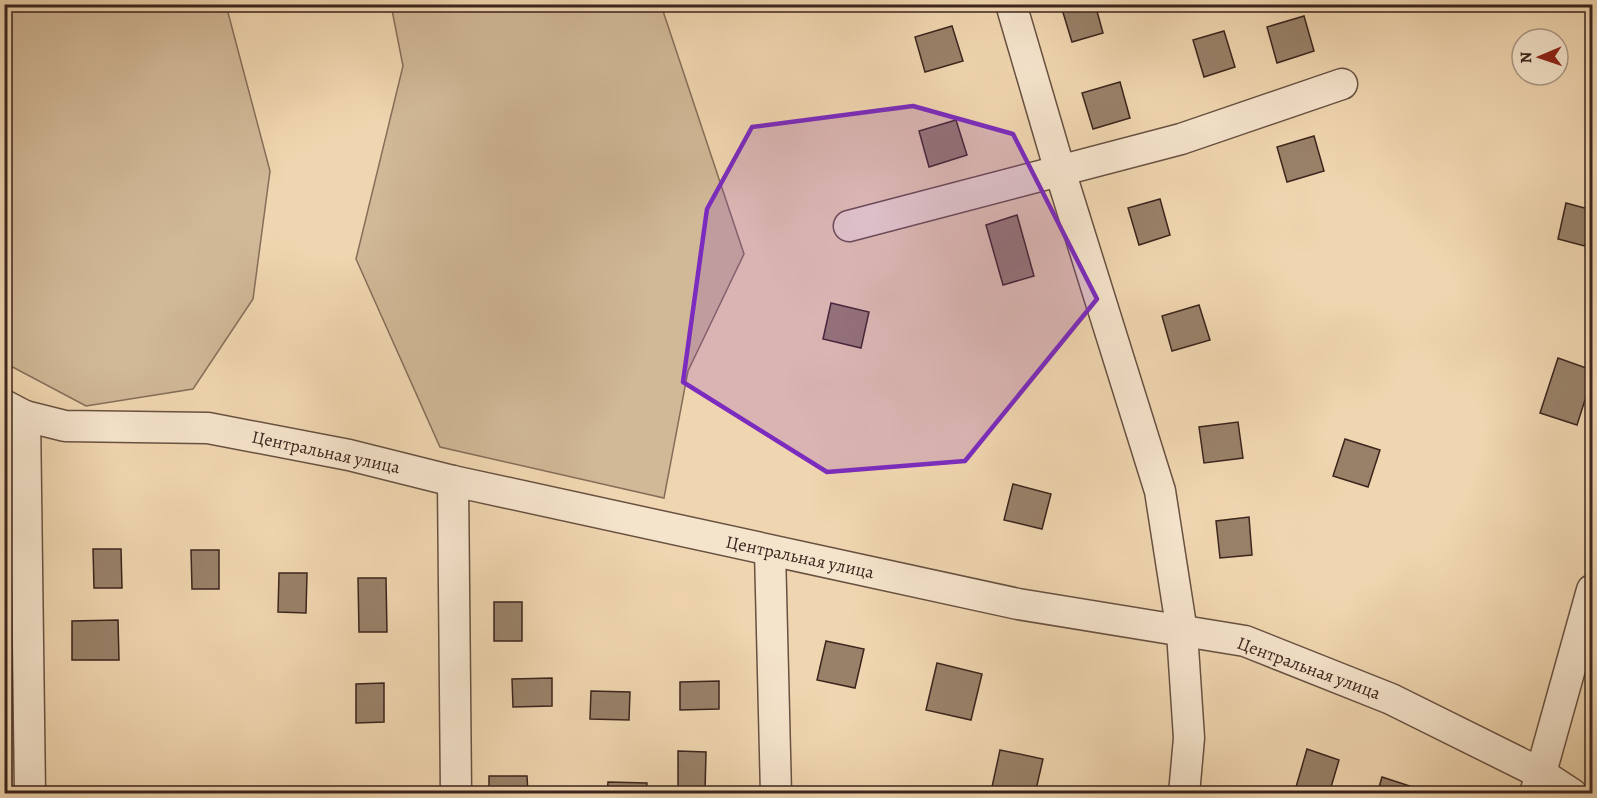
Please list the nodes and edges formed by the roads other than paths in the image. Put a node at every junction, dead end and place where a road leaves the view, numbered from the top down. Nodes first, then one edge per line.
1 (1011, 4) edge
2 (1342, 84) dead end
3 (1060, 171) junction
4 (849, 226) dead end
5 (15, 410) edge
6 (453, 481) junction
7 (770, 551) junction
8 (1593, 590) edge
9 (1182, 632) junction
10 (1538, 783) edge
11 (30, 794) edge
12 (456, 794) edge
13 (776, 794) edge
14 (1184, 794) edge
15 (1572, 794) edge

1 - 3 street
2 - 3 street
3 - 4 street
3 - 9 street
5 - 6 street, Центральная улица
5 - 11 street
6 - 7 street, Центральная улица
6 - 12 street
7 - 9 street, Центральная улица
7 - 13 street
8 - 10 street
9 - 10 street, Центральная улица
9 - 14 street
10 - 15 street, Центральная улица

